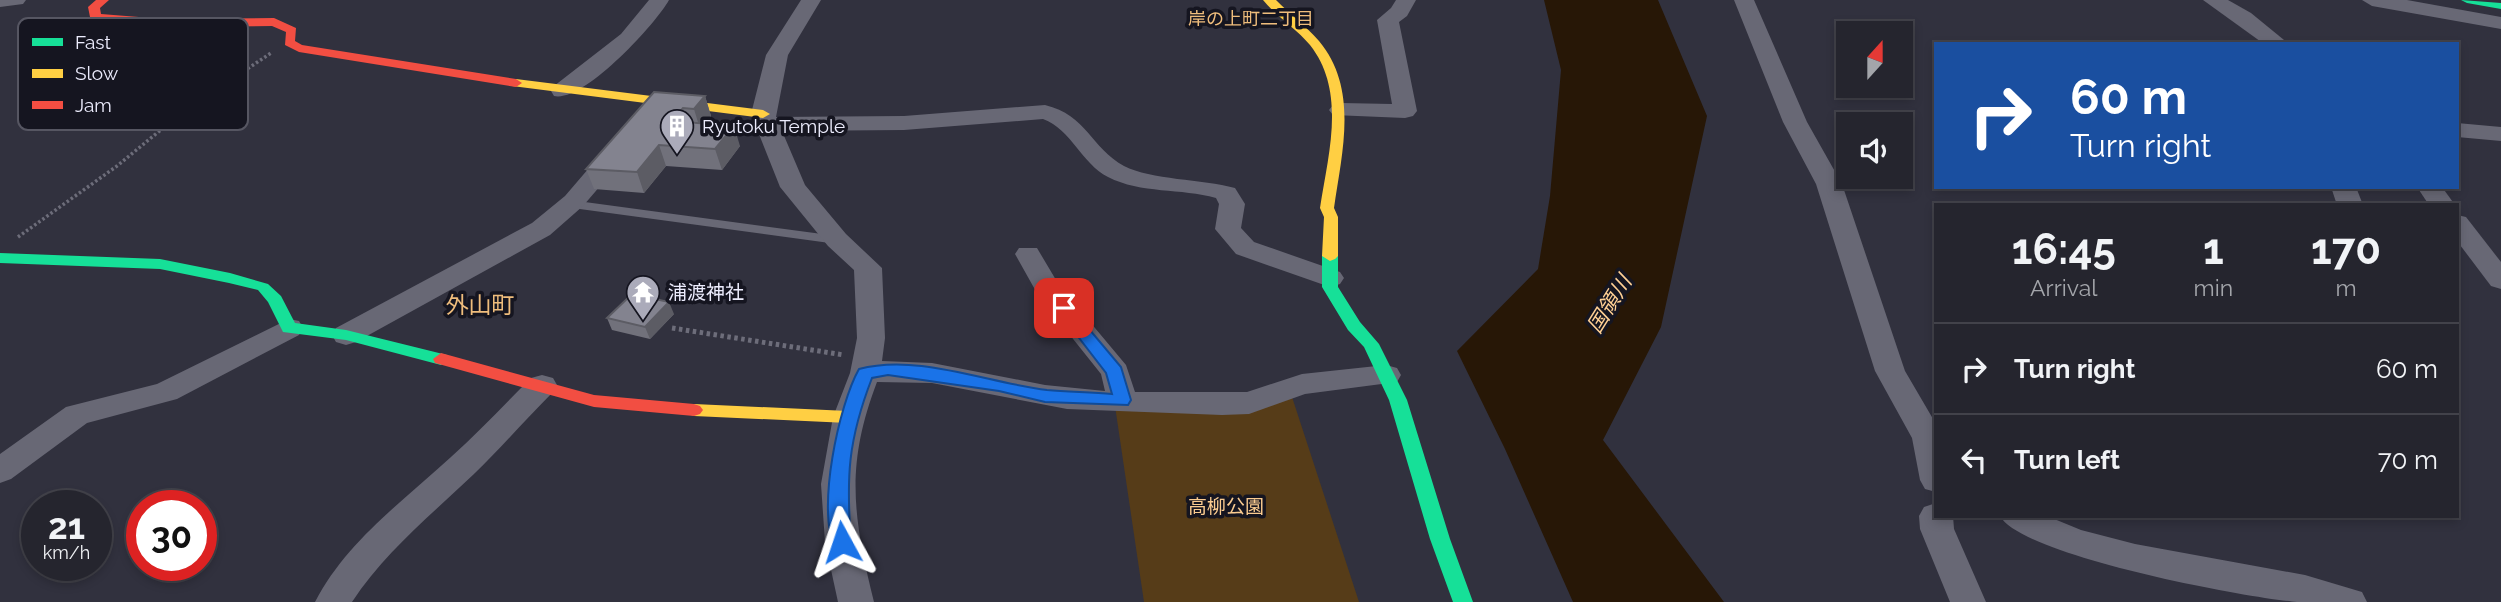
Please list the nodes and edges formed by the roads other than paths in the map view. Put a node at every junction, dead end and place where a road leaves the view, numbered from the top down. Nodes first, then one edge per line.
1 (16, 0) edge
2 (103, 0) edge
3 (659, 0) edge
4 (811, 0) edge
5 (1269, 0) edge
6 (1406, 0) edge
7 (1744, 0) edge
8 (2213, 0) edge
9 (2372, 0) edge
10 (2466, 0) edge
11 (0, 1) edge
12 (2496, 9) edge
13 (107, 18) edge
14 (248, 22) edge
15 (2275, 42) edge
16 (562, 91) junction
17 (1340, 110) junction
18 (644, 119) junction
19 (764, 119) junction
20 (2459, 130) edge
21 (2501, 134) edge
22 (570, 204) junction
23 (2459, 226) edge
24 (837, 240) junction
25 (1028, 254) dead end
26 (0, 258) edge
27 (1330, 278) junction
28 (2501, 280) edge
29 (289, 328) junction
30 (346, 335) junction
31 (866, 366) junction
32 (1386, 375) junction
33 (541, 384) junction
34 (1122, 400) junction
35 (848, 417) junction
36 (1934, 463) edge
37 (0, 471) edge
38 (1936, 518) edge
39 (2020, 518) edge
40 (334, 602) edge
41 (856, 602) edge
42 (1463, 602) edge
43 (1968, 602) edge
44 (2348, 602) edge

1 - 11 street
2 - 13 main road
3 - 16 street
4 - 19 street
5 - 17 main road
6 - 17 street
7 - 36 street
8 - 15 street
9 - 12 street
10 - 12 main road
14 - 16 main road
16 - 18 main road
17 - 27 main road
18 - 19 main road
18 - 22 street
19 - 24 street
19 - 27 street
20 - 21 street
22 - 24 lane
22 - 30 street
23 - 28 street
24 - 31 street
25 - 34 street
26 - 29 main road
27 - 32 main road
29 - 30 main road
29 - 37 street
30 - 33 main road
31 - 34 street
31 - 35 street
32 - 34 street
32 - 42 main road
33 - 35 main road
33 - 40 street
35 - 41 street
38 - 43 street
39 - 44 street

